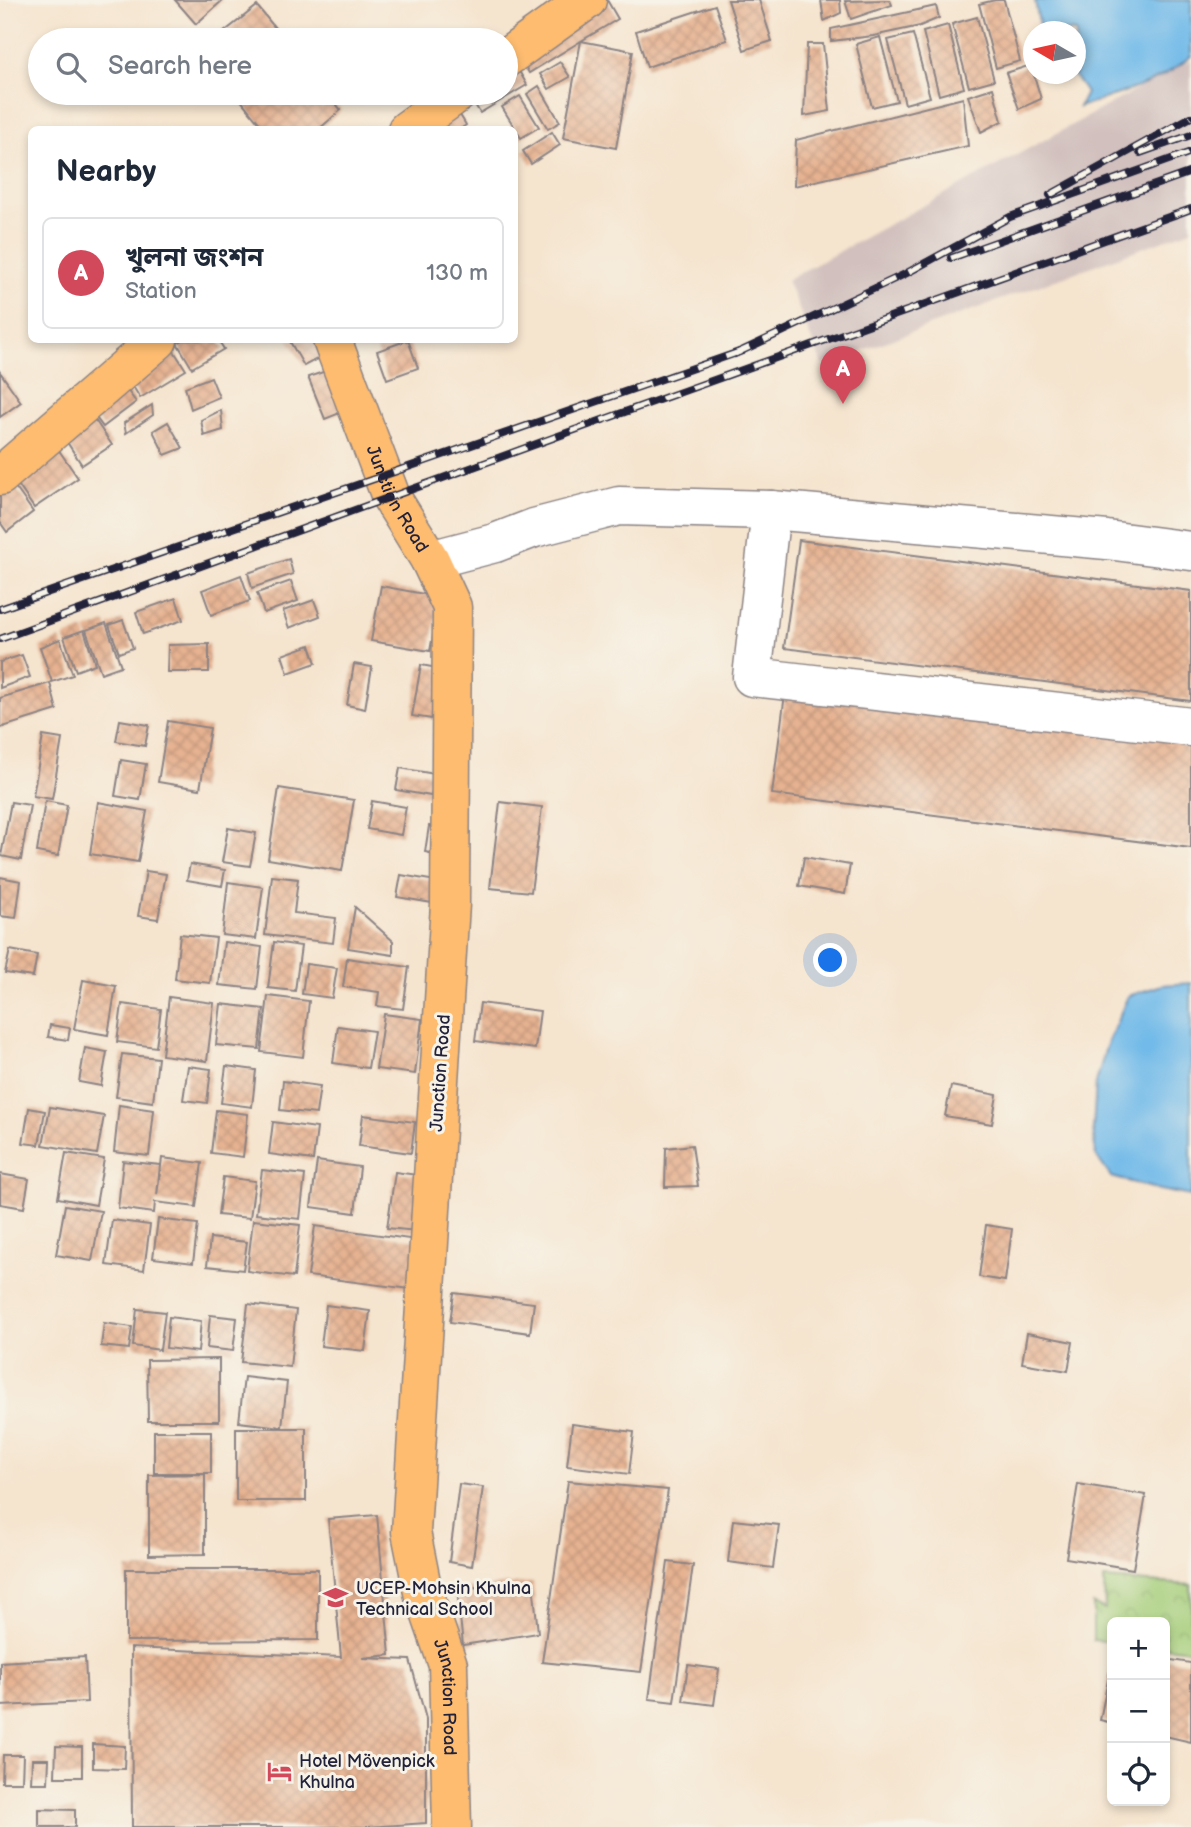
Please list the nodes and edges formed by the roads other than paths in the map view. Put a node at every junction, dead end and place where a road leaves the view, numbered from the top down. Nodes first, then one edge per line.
1 (587, 0) edge
2 (518, 49) edge
3 (441, 105) edge
4 (413, 126) edge
5 (155, 343) edge
6 (333, 343) edge
7 (0, 476) edge
8 (771, 510) junction
9 (1191, 551) edge
10 (430, 560) junction
11 (1191, 727) edge
12 (452, 1827) edge

1 - 2 main road
3 - 4 main road
5 - 7 main road
6 - 10 main road, Junction Road
8 - 9 lane
8 - 10 lane
8 - 11 lane
10 - 12 main road, Junction Road

